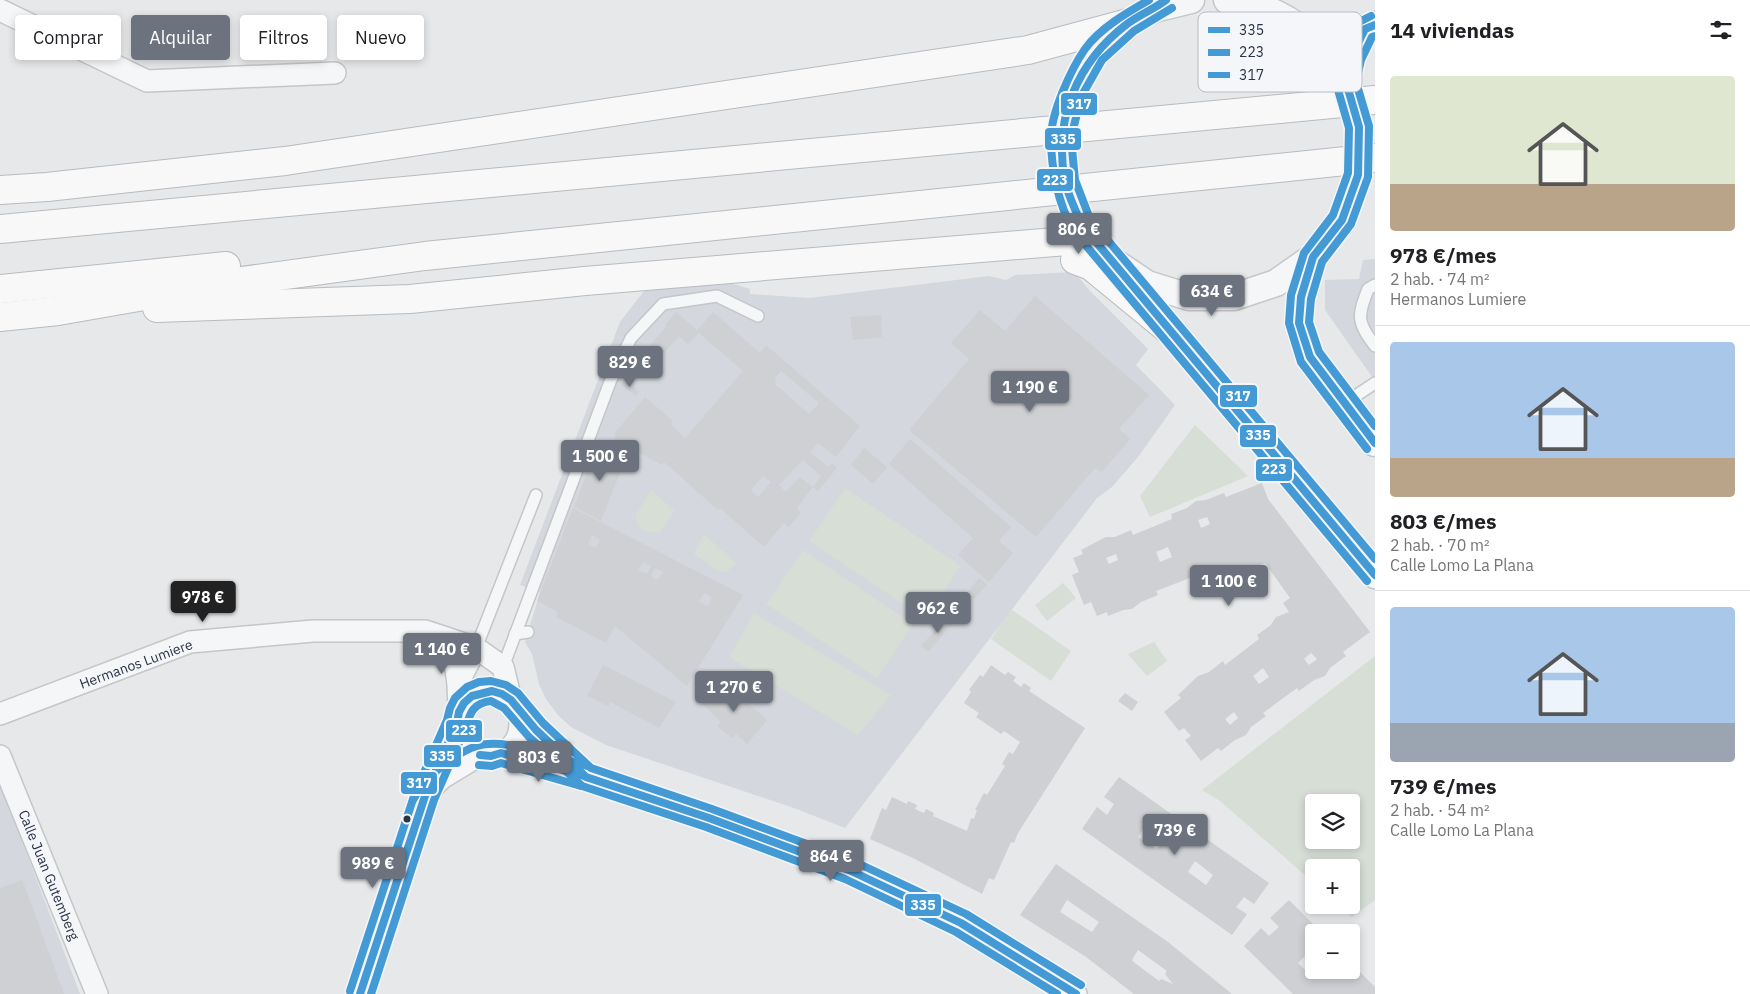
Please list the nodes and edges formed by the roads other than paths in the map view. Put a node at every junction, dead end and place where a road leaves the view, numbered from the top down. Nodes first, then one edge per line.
1 (1191, 0) edge
2 (1227, 0) edge
3 (1160, 5) edge
4 (0, 10) edge
5 (1272, 12) edge
6 (1128, 24) junction
7 (1375, 25) edge
8 (1362, 35) edge
9 (335, 72) dead end
10 (1375, 86) edge
11 (1362, 90) edge
12 (1351, 92) edge
13 (1353, 92) edge
14 (1375, 100) edge
15 (1294, 108) junction
16 (1375, 158) edge
17 (0, 190) edge
18 (0, 229) edge
19 (1032, 243) junction
20 (425, 256) junction
21 (1313, 257) junction
22 (1110, 259) junction
23 (1375, 285) edge
24 (0, 289) edge
25 (58, 311) junction
26 (758, 316) dead end
27 (0, 317) edge
28 (1175, 335) junction
29 (1375, 346) edge
30 (1375, 383) edge
31 (1345, 403) junction
32 (1372, 434) edge
33 (536, 495) dead end
34 (1375, 575) edge
35 (425, 631) junction
36 (528, 632) dead end
37 (515, 634) junction
38 (476, 648) junction
39 (503, 667) junction
40 (458, 684) junction
41 (514, 704) junction
42 (0, 714) edge
43 (458, 718) junction
44 (501, 753) junction
45 (480, 754) junction
46 (0, 756) edge
47 (586, 777) junction
48 (425, 796) junction
49 (97, 994) edge
50 (360, 994) edge
51 (1076, 994) edge

1 - 3 street
2 - 5 street
3 - 6 street
4 - 9 street
6 - 17 highway
6 - 22 street, bridge
7 - 8 street
10 - 11 highway
12 - 21 street, bridge
13 - 15 highway
14 - 15 highway
15 - 18 highway
16 - 20 highway
19 - 22 highway
19 - 25 highway
19 - 28 highway
20 - 24 highway
20 - 25 highway
21 - 22 street
21 - 31 street
22 - 28 street
23 - 29 lane
25 - 27 highway
26 - 37 lane
28 - 34 street
30 - 31 lane
31 - 32 street
33 - 38 lane
35 - 38 street, Hermanos Lumiere
35 - 40 street
35 - 42 street, Hermanos Lumiere
36 - 37 lane
37 - 39 lane
38 - 39 street, Hermanos Lumiere
38 - 40 street
39 - 41 street
40 - 43 street
41 - 43 street
41 - 44 street
41 - 47 street
43 - 45 street
43 - 48 street
44 - 45 street
44 - 47 street
45 - 48 street
46 - 49 street, Calle Juan Gutemberg
47 - 51 street
48 - 50 street

